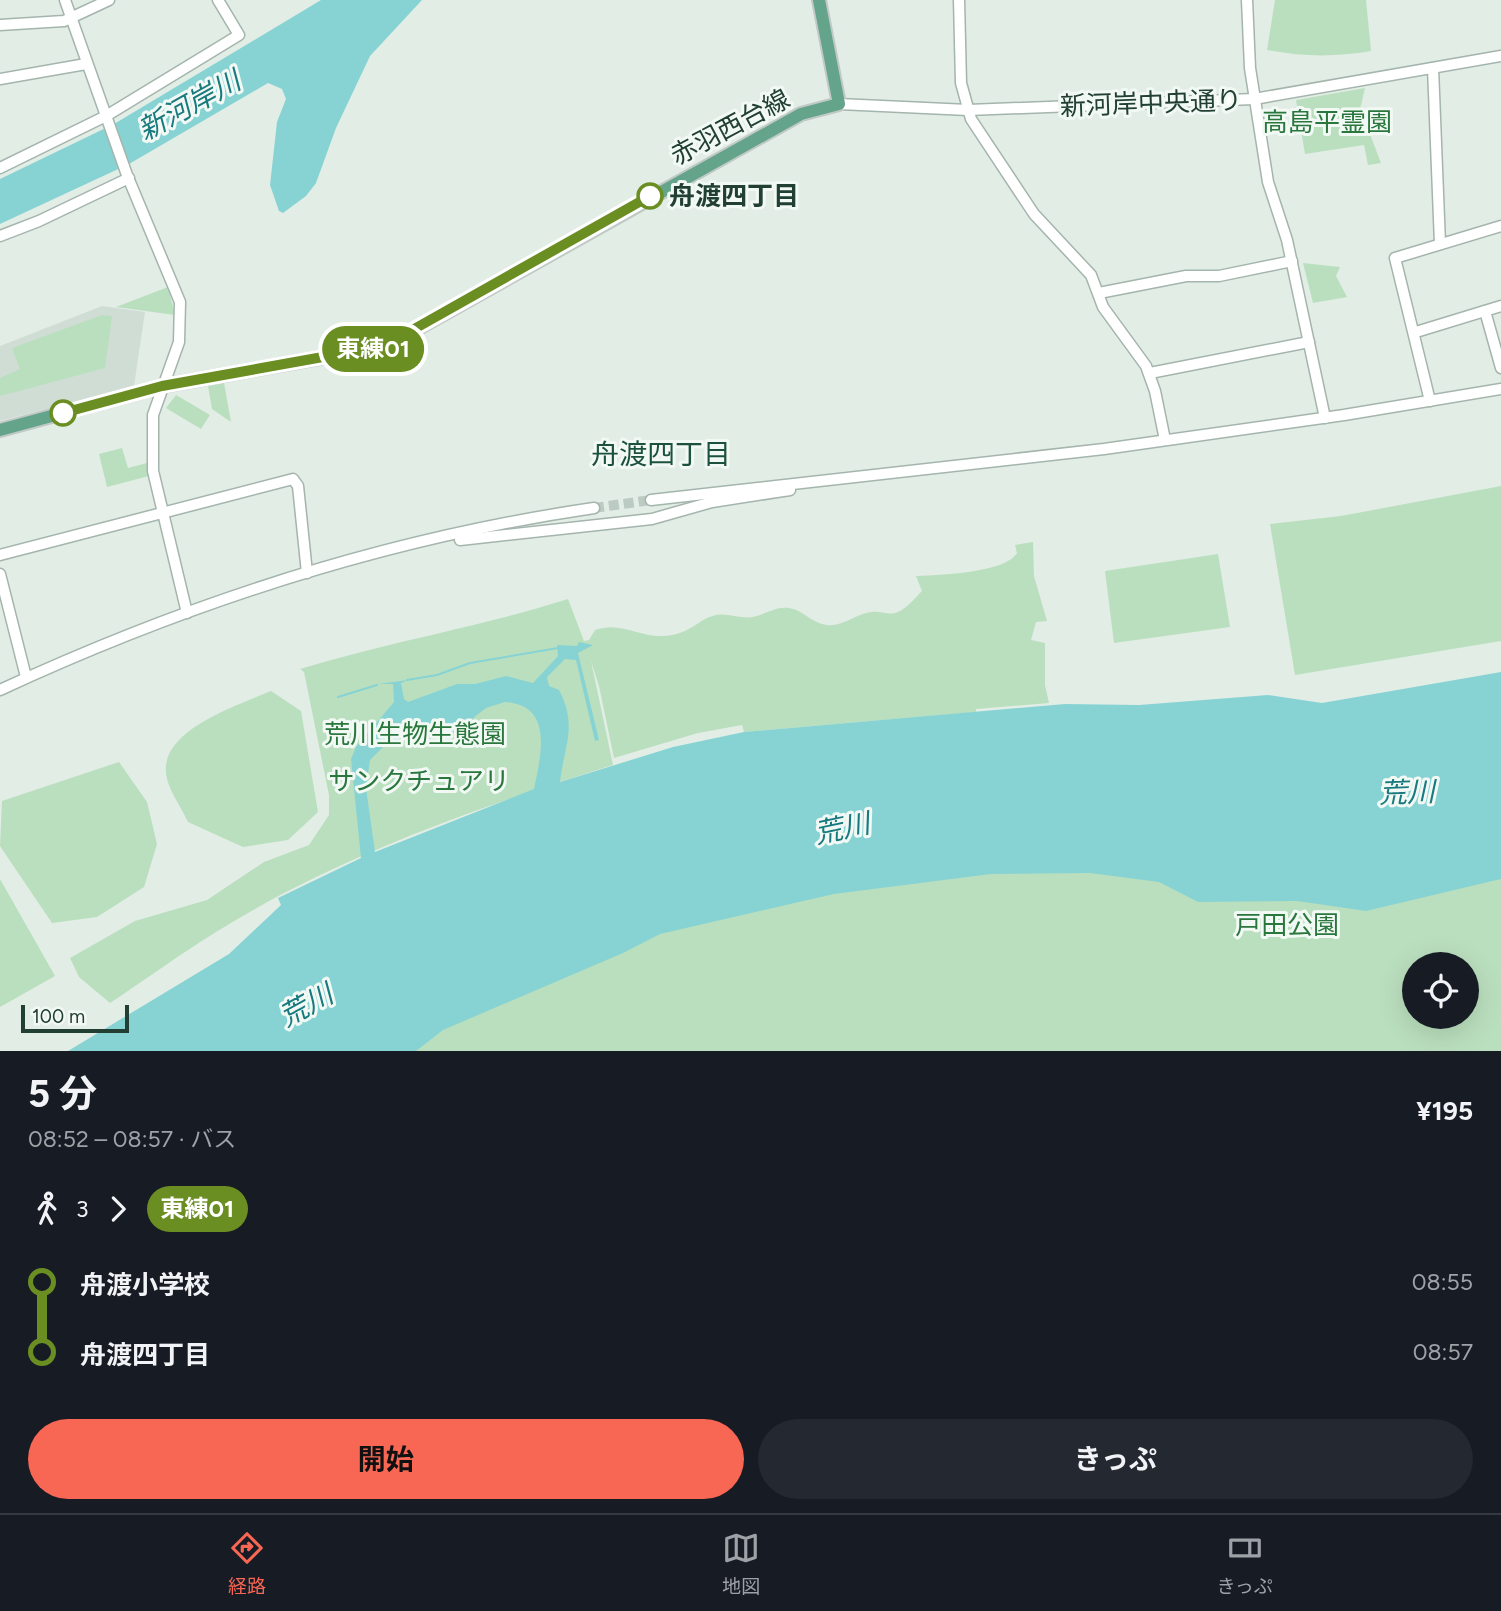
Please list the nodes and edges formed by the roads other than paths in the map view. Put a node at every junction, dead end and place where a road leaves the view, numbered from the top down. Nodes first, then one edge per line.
1 (65, 0) edge
2 (108, 0) edge
3 (218, 0) edge
4 (819, 0) edge
5 (959, 0) edge
6 (1247, 0) edge
7 (69, 19) junction
8 (0, 25) edge
9 (1500, 58) edge
10 (86, 64) junction
11 (1433, 68) junction
12 (0, 79) edge
13 (1254, 99) junction
14 (839, 104) junction
15 (968, 110) junction
16 (106, 118) junction
17 (0, 168) edge
18 (128, 177) junction
19 (1501, 226) edge
20 (0, 236) edge
21 (1440, 244) junction
22 (1292, 261) junction
23 (1098, 293) junction
24 (1501, 306) edge
25 (1485, 311) junction
26 (1416, 332) junction
27 (1309, 342) junction
28 (1501, 368) edge
29 (1150, 373) junction
30 (162, 386) junction
31 (1501, 389) edge
32 (1430, 401) junction
33 (1325, 418) junction
34 (0, 430) edge
35 (1164, 440) junction
36 (804, 482) junction
37 (651, 500) tunnel mouth
38 (594, 508) tunnel mouth
39 (163, 513) junction
40 (432, 538) junction
41 (0, 555) edge
42 (307, 573) junction
43 (0, 574) edge
44 (187, 613) junction
45 (26, 677) junction
46 (0, 690) edge

1 - 7 street
2 - 7 street
3 - 16 street
4 - 14 main road
5 - 15 street
6 - 13 street
7 - 8 street
7 - 10 street
9 - 11 street, 新河岸中央通り
10 - 12 street
10 - 16 street
11 - 13 street, 新河岸中央通り
11 - 21 street
13 - 15 street, 新河岸中央通り
13 - 22 street
14 - 15 street, 新河岸中央通り
14 - 30 main road, 赤羽西台線
15 - 23 street
16 - 17 street
16 - 18 street
18 - 20 street
18 - 30 street
19 - 21 street
21 - 26 street
22 - 23 street
22 - 27 street
23 - 29 street
24 - 25 street
25 - 26 street
25 - 28 street
26 - 32 street
27 - 29 street
27 - 33 street
29 - 35 street
30 - 34 main road, 赤羽西台線
30 - 39 street
31 - 32 street
32 - 33 street
33 - 35 street
35 - 36 street
36 - 37 street
36 - 40 street
38 - 40 street
39 - 41 street
39 - 42 street
39 - 44 street
40 - 42 street
42 - 44 street
43 - 45 street
44 - 45 street
45 - 46 street

